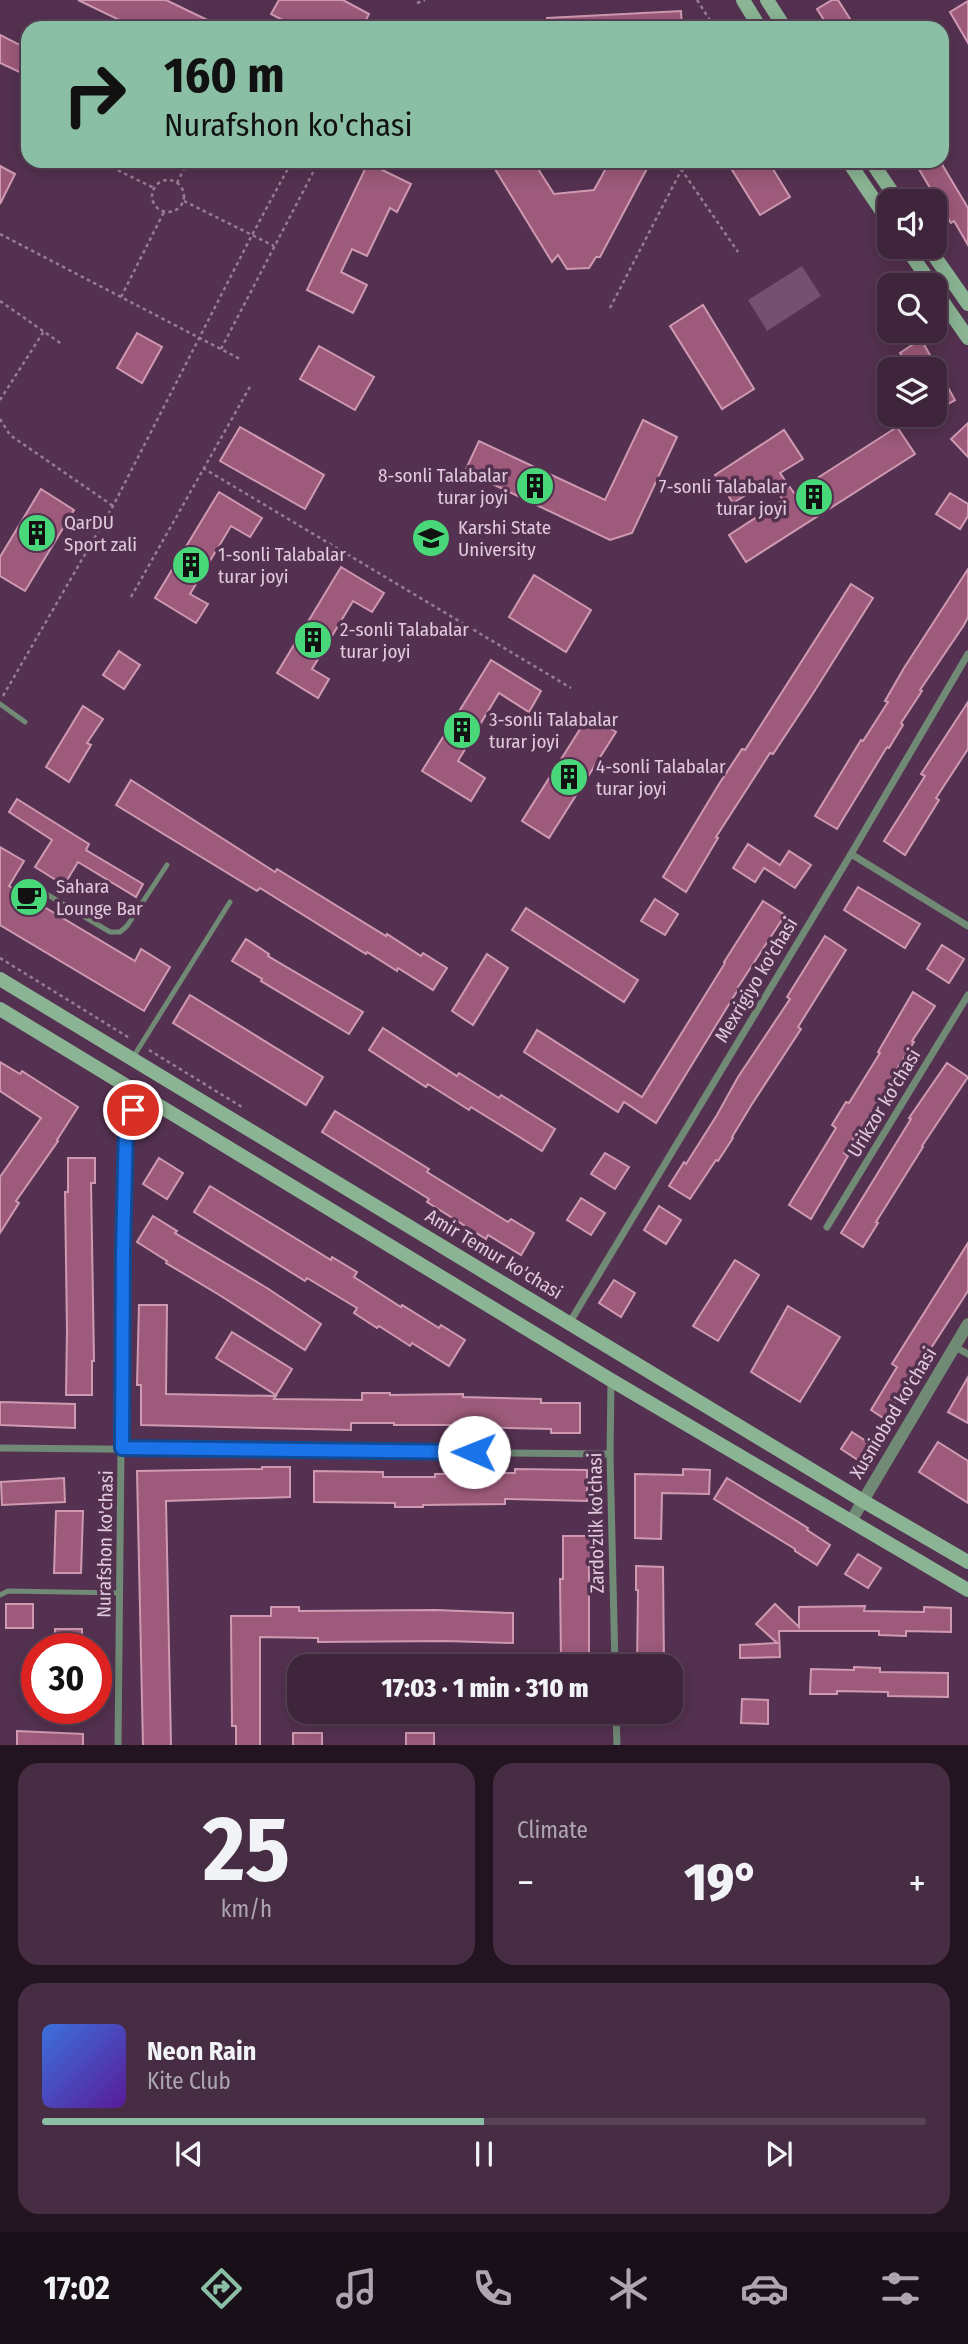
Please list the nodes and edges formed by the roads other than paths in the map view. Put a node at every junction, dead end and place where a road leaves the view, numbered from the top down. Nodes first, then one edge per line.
1 (743, 0) edge
2 (767, 0) edge
3 (756, 21) edge
4 (780, 21) edge
5 (853, 168) edge
6 (876, 168) edge
7 (890, 189) edge
8 (877, 204) edge
9 (936, 259) edge
10 (968, 304) edge
11 (947, 307) edge
12 (968, 338) edge
13 (968, 654) edge
14 (0, 703) edge
15 (25, 722) dead end
16 (851, 854) junction
17 (167, 865) dead end
18 (43, 892) dead end
19 (230, 902) dead end
20 (968, 926) edge
21 (0, 979) edge
22 (968, 995) edge
23 (0, 1009) edge
24 (132, 1059) junction
25 (140, 1095) junction
26 (827, 1227) dead end
27 (570, 1322) junction
28 (968, 1324) edge
29 (955, 1347) junction
30 (968, 1354) edge
31 (611, 1380) junction
32 (0, 1448) edge
33 (122, 1448) junction
34 (610, 1454) junction
35 (863, 1501) junction
36 (851, 1521) junction
37 (968, 1562) edge
38 (968, 1590) edge
39 (120, 1592) junction
40 (0, 1595) edge
41 (615, 1654) edge
42 (616, 1724) edge
43 (118, 1745) edge
44 (617, 1745) edge

1 - 3 main road
2 - 4 main road
5 - 8 main road
6 - 7 main road
9 - 10 main road
11 - 12 main road
13 - 16 street, Mexrigiyo ko'chasi
14 - 15 lane
16 - 20 street
16 - 27 street, Mexrigiyo ko'chasi
17 - 18 lane
19 - 24 lane
21 - 24 main road, Amir Temur ko'chasi
22 - 26 street, Urikzor ko'chasi
23 - 25 main road
24 - 27 main road, Amir Temur ko'chasi
25 - 31 main road
25 - 33 street, Nurafshon ko'chasi
27 - 35 main road, Amir Temur ko'chasi
28 - 29 street, Xusniobod ko'chasi
29 - 30 street
29 - 35 street, Xusniobod ko'chasi
31 - 34 street, Zardo'zlik ko'chasi
31 - 36 main road
32 - 33 street
33 - 34 street
33 - 39 street, Nurafshon ko'chasi
34 - 41 street, Zardo'zlik ko'chasi
35 - 36 street, Xusniobod ko'chasi
35 - 37 main road, Amir Temur ko'chasi
36 - 38 main road
39 - 40 lane
39 - 43 street, Nurafshon ko'chasi
42 - 44 street

